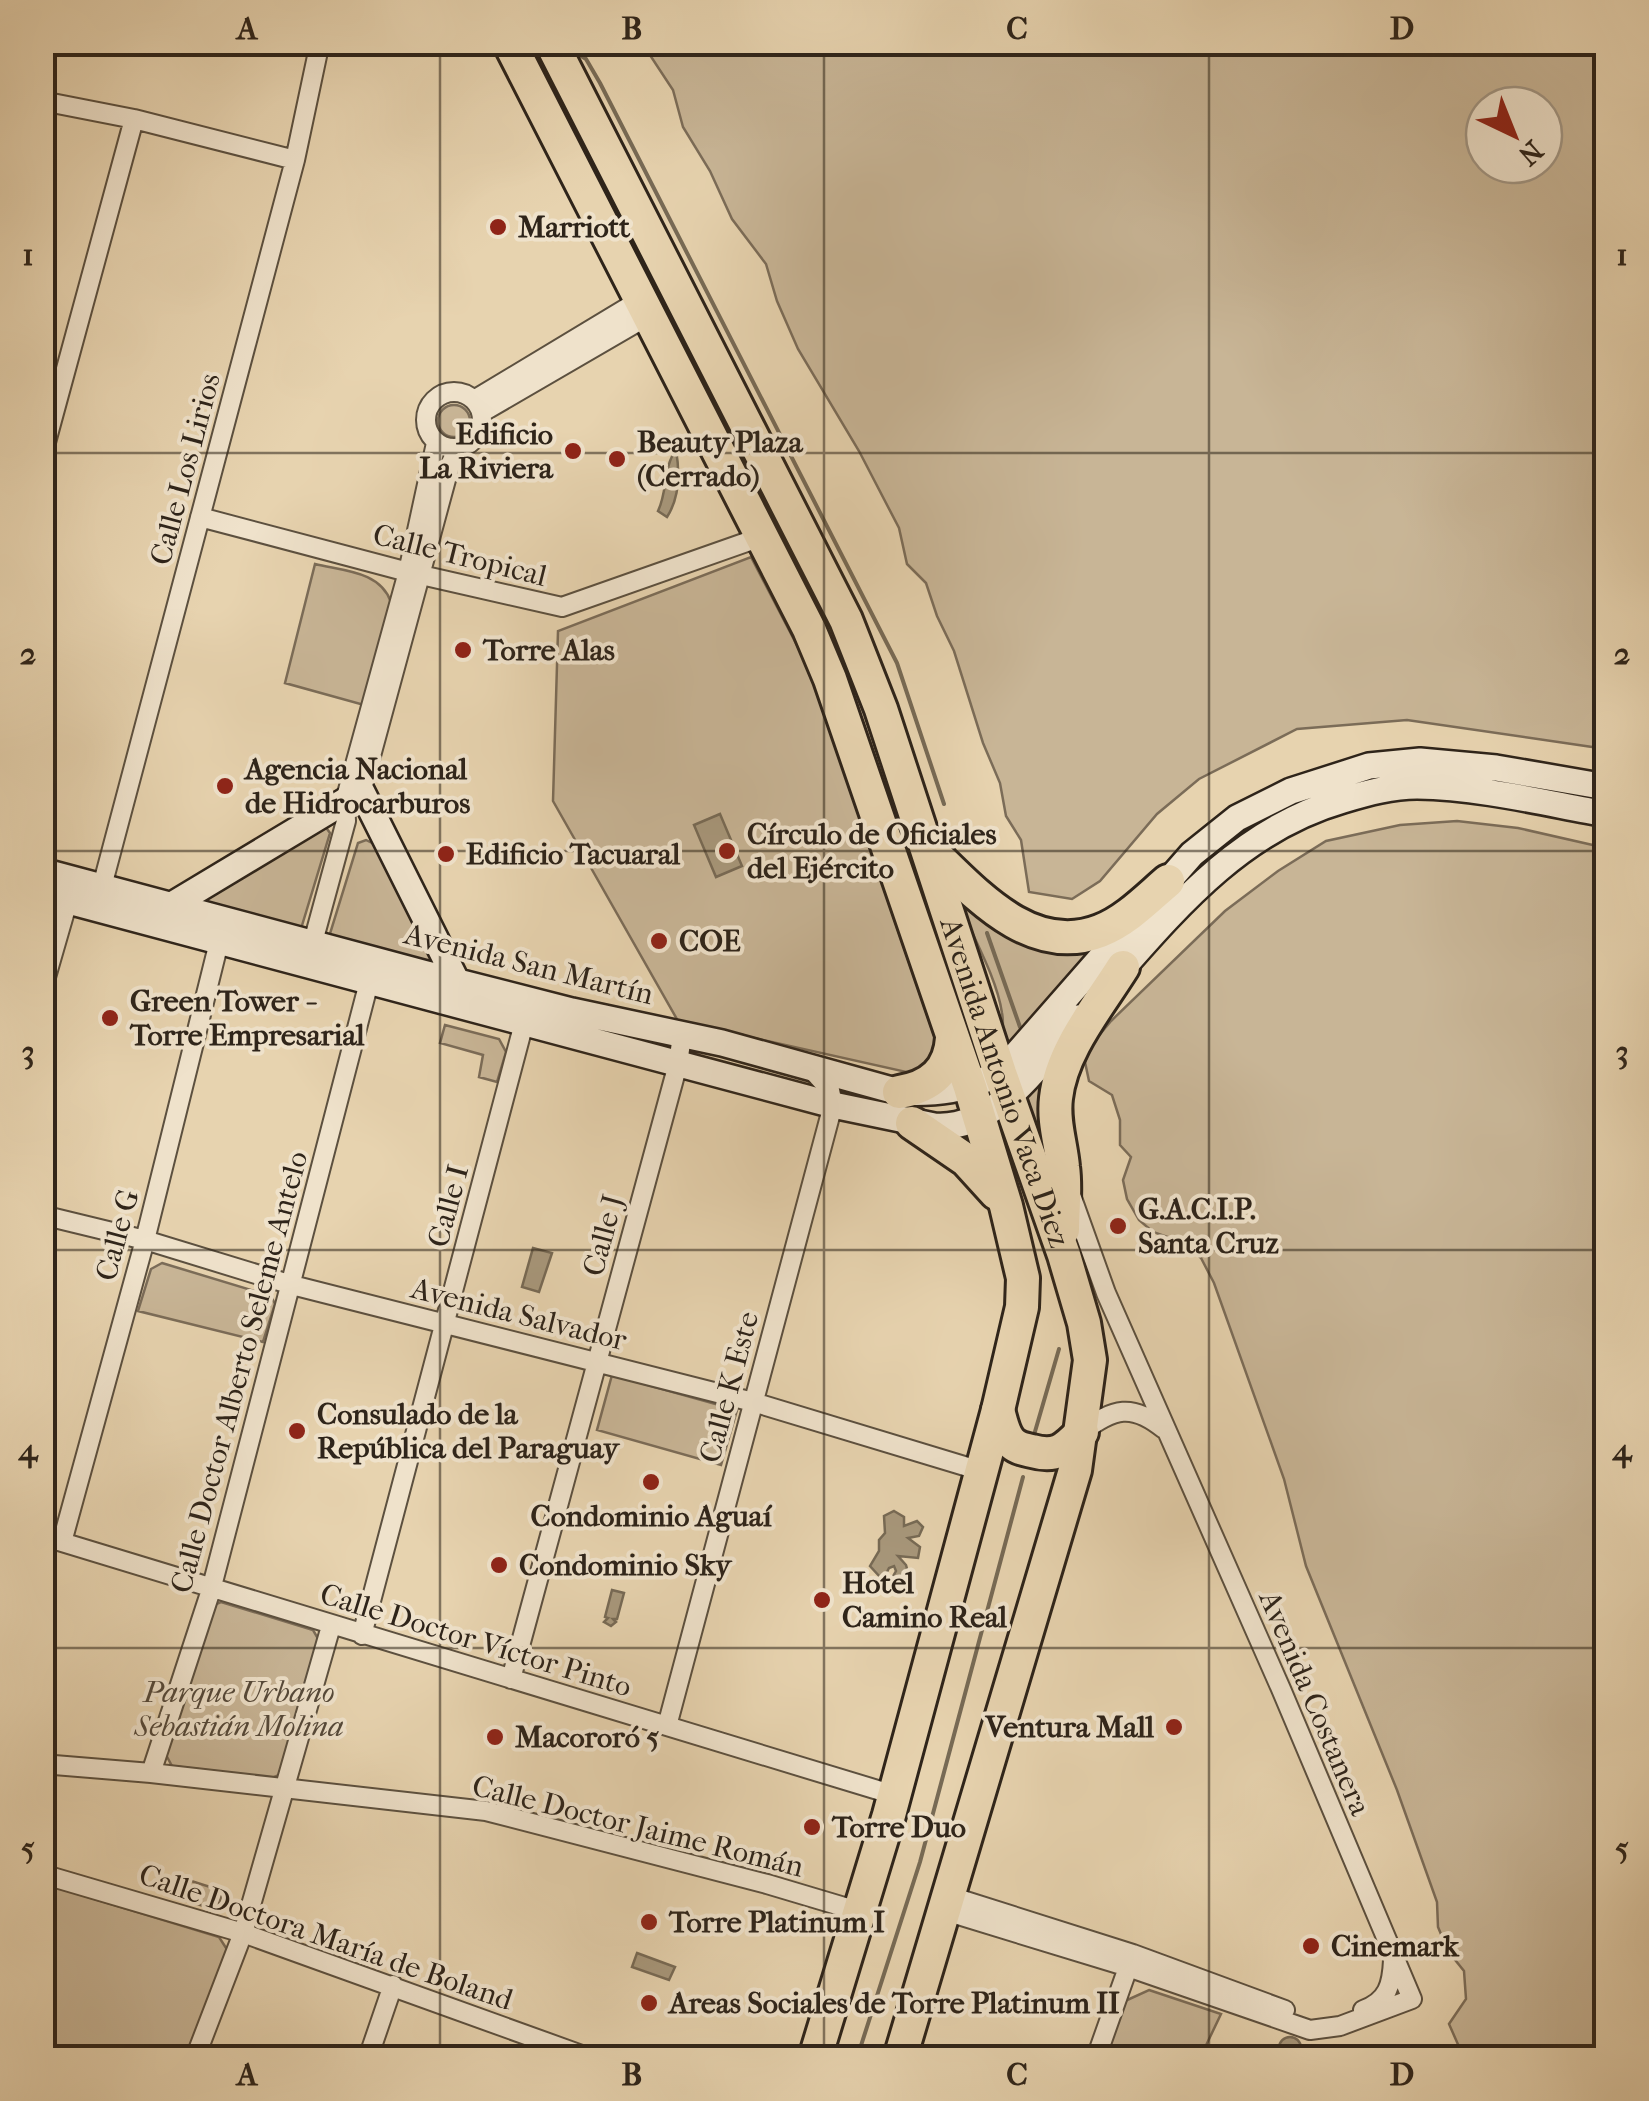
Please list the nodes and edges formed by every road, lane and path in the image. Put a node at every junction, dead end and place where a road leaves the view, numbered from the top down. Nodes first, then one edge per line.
1 (320, 42) edge
2 (509, 42) edge
3 (551, 42) edge
4 (42, 102) edge
5 (134, 119) junction
6 (295, 160) junction
7 (637, 316) junction
8 (478, 407) junction
9 (436, 443) junction
10 (458, 448) junction
11 (42, 456) edge
12 (200, 517) junction
13 (761, 536) junction
14 (414, 574) junction
15 (827, 580) junction
16 (1606, 787) edge
17 (351, 805) junction
18 (1606, 814) edge
19 (927, 846) junction
20 (42, 871) edge
21 (1168, 882) junction
22 (55, 898) edge
23 (99, 898) junction
24 (172, 905) junction
25 (219, 942) junction
26 (312, 942) junction
27 (1123, 968) junction
28 (369, 982) junction
29 (458, 982) junction
30 (419, 984) junction
31 (42, 991) edge
32 (569, 1022) junction
33 (524, 1023) junction
34 (682, 1035) junction
35 (952, 1038) junction
36 (678, 1064) junction
37 (811, 1069) junction
38 (1004, 1084) junction
39 (970, 1088) junction
40 (899, 1092) junction
41 (833, 1106) junction
42 (978, 1120) junction
43 (912, 1123) junction
44 (1064, 1169) junction
45 (1006, 1206) junction
46 (42, 1215) edge
47 (144, 1240) junction
48 (1064, 1242) junction
49 (292, 1285) junction
50 (1106, 1293) junction
51 (445, 1323) junction
52 (598, 1363) junction
53 (753, 1402) junction
54 (998, 1410) junction
55 (1165, 1430) junction
56 (1082, 1432) junction
57 (981, 1472) junction
58 (1064, 1510) junction
59 (42, 1536) edge
60 (62, 1542) junction
61 (211, 1590) junction
62 (331, 1626) junction
63 (362, 1635) junction
64 (510, 1679) junction
65 (667, 1726) junction
66 (42, 1764) edge
67 (151, 1773) junction
68 (284, 1790) junction
69 (894, 1795) junction
70 (42, 1874) edge
71 (948, 1903) junction
72 (861, 1912) junction
73 (242, 1933) junction
74 (1131, 1960) junction
75 (1392, 1960) junction
76 (393, 1984) junction
77 (195, 2058) edge
78 (368, 2058) edge
79 (590, 2058) edge
80 (815, 2058) edge
81 (900, 2058) edge
82 (1096, 2058) edge

1 - 6 street, Calle Los Lirios
2 - 7 highway, Avenida Antonio Vaca Diez
3 - 15 highway, Avenida Antonio Vaca Diez
4 - 5 street
5 - 6 street
5 - 11 street
6 - 12 street, Calle Los Lirios
7 - 8 street
7 - 8 street
7 - 13 highway, Avenida Antonio Vaca Diez
8 - 9 street
8 - 10 street
9 - 10 street
9 - 14 street
10 - 14 street
12 - 14 street, Calle Tropical
12 - 23 street, Calle Los Lirios
13 - 14 street, Calle Tropical
13 - 15 highway
13 - 35 highway, Avenida Antonio Vaca Diez
14 - 17 street
15 - 19 highway, Avenida Antonio Vaca Diez
16 - 21 main road
17 - 24 main road
17 - 26 street
17 - 29 main road
18 - 27 main road
19 - 21 highway
19 - 38 highway, Avenida Antonio Vaca Diez
20 - 23 main road, Avenida San Martín
21 - 38 main road
22 - 23 main road, Avenida San Martín
22 - 31 street
23 - 24 main road, Avenida San Martín
23 - 25 main road, Avenida San Martín
24 - 26 main road, Avenida San Martín
25 - 28 main road, Avenida San Martín
25 - 47 street, Calle G
26 - 30 main road, Avenida San Martín
27 - 38 main road
27 - 44 highway
28 - 30 main road, Avenida San Martín
28 - 49 street, Calle Doctor Alberto Seleme Antelo
29 - 30 main road, Avenida San Martín
29 - 32 main road, Avenida San Martín
30 - 33 main road, Avenida San Martín
32 - 33 main road, Avenida San Martín
32 - 34 main road, Avenida San Martín
32 - 36 main road, Avenida San Martín
33 - 51 street, Calle I
34 - 36 street, Calle J
34 - 37 main road, Avenida San Martín
35 - 39 highway, Avenida Antonio Vaca Diez
35 - 40 highway
36 - 41 main road, Avenida San Martín
36 - 52 street, Calle J
37 - 40 main road, Avenida San Martín
37 - 41 street
38 - 39 main road, Avenida San Martín
38 - 42 main road
38 - 48 highway, Avenida Antonio Vaca Diez
39 - 40 main road, Avenida San Martín
39 - 42 highway, Avenida Antonio Vaca Diez
41 - 43 main road, Avenida San Martín
41 - 53 street, Calle K Este
42 - 43 main road, Avenida San Martín
42 - 45 highway, Avenida Antonio Vaca Diez
43 - 45 highway
44 - 48 highway
44 - 50 street
45 - 54 highway, Avenida Antonio Vaca Diez
46 - 47 street, Avenida Salvador
47 - 49 street, Avenida Salvador
47 - 60 street, Calle G
48 - 50 street
48 - 56 highway, Avenida Antonio Vaca Diez
49 - 51 street, Avenida Salvador
49 - 61 street, Calle Doctor Alberto Seleme Antelo
50 - 55 street, Avenida Costanera
51 - 52 street, Avenida Salvador
51 - 63 street, Calle I
52 - 53 street, Avenida Salvador
52 - 64 street, Calle J
53 - 57 street, Avenida Salvador
53 - 65 street, Calle K Este
54 - 56 highway
54 - 57 highway, Avenida Antonio Vaca Diez
55 - 56 street
55 - 75 street, Avenida Costanera
56 - 58 highway, Avenida Antonio Vaca Diez
57 - 58 highway
57 - 69 highway, Avenida Antonio Vaca Diez
58 - 71 highway, Avenida Antonio Vaca Diez
59 - 60 street, Calle Doctor Víctor Pinto
60 - 61 street, Calle Doctor Víctor Pinto
61 - 62 street, Calle Doctor Víctor Pinto
61 - 67 street, Calle Doctor Alberto Seleme Antelo
62 - 63 street, Calle Doctor Víctor Pinto
62 - 68 street
63 - 64 street, Calle Doctor Víctor Pinto
64 - 65 street, Calle Doctor Víctor Pinto
65 - 69 street, Calle Doctor Víctor Pinto
66 - 67 street, Calle Doctor Jaime Román
67 - 68 street, Calle Doctor Jaime Román
68 - 72 street, Calle Doctor Jaime Román
68 - 73 street
69 - 72 highway, Avenida Antonio Vaca Diez
70 - 73 street, Calle Doctora María de Boland
71 - 74 street
71 - 81 highway, Avenida Antonio Vaca Diez
72 - 80 highway, Avenida Antonio Vaca Diez
73 - 76 street, Calle Doctora María de Boland
73 - 77 street
74 - 75 street
74 - 75 street, Avenida Costanera
74 - 82 street
76 - 78 street
76 - 79 street, Calle Doctora María de Boland

